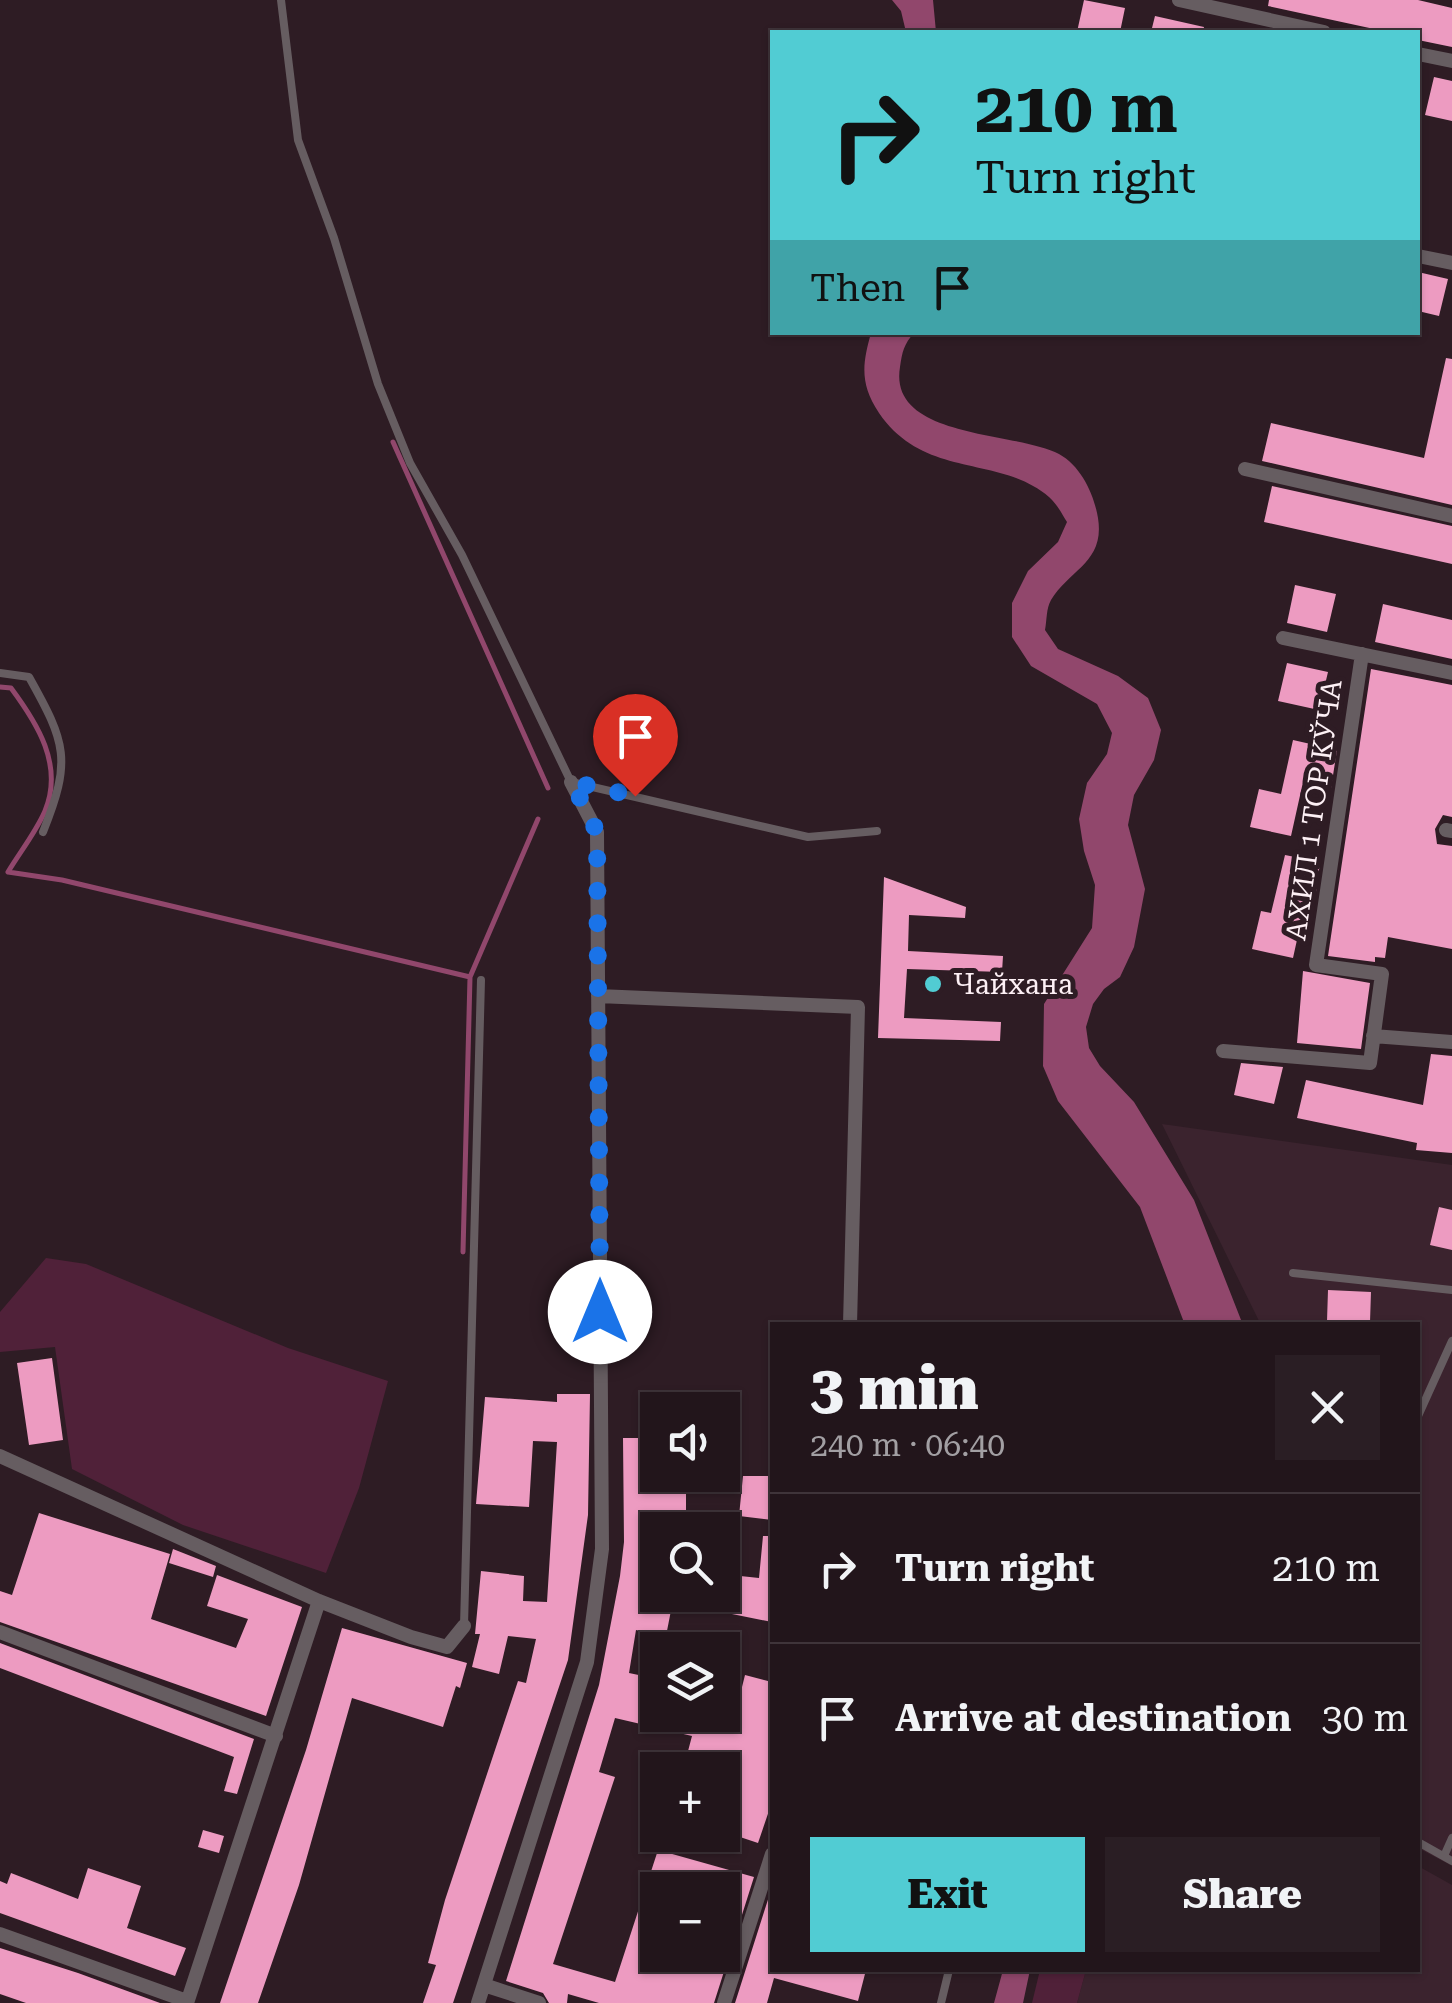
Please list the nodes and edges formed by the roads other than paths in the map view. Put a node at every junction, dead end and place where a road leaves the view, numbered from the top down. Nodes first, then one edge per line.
1 (281, 0) edge
2 (1179, 0) edge
3 (1315, 30) edge
4 (1420, 54) edge
5 (1452, 61) edge
6 (1420, 256) edge
7 (1452, 263) edge
8 (1245, 470) dead end
9 (1452, 516) edge
10 (1283, 638) dead end
11 (1362, 654) junction
12 (0, 673) edge
13 (1452, 673) edge
14 (572, 782) junction
15 (877, 831) dead end
16 (43, 832) dead end
17 (480, 980) dead end
18 (598, 996) junction
19 (1374, 1036) junction
20 (1452, 1042) edge
21 (1224, 1051) dead end
22 (1292, 1273) dead end
23 (1452, 1290) edge
24 (850, 1322) edge
25 (1452, 1341) edge
26 (1420, 1412) edge
27 (0, 1456) edge
28 (319, 1601) junction
29 (464, 1626) joint
30 (0, 1632) edge
31 (276, 1736) junction
32 (1452, 1838) edge
33 (1420, 1843) edge
34 (1448, 1858) edge
35 (770, 1860) edge
36 (0, 1934) edge
37 (949, 1972) edge
38 (484, 1986) junction
39 (187, 2002) edge
40 (478, 2003) edge
41 (539, 2003) edge
42 (724, 2003) edge
43 (942, 2003) edge

1 - 14 lane
2 - 3 street
4 - 5 street
6 - 7 street
8 - 9 street
10 - 11 street
11 - 13 street
11 - 19 street, АХИЛ 1 ТОР КЎЧА
12 - 16 lane
14 - 15 lane
14 - 18 street
17 - 29 lane
18 - 24 street
18 - 38 street
19 - 20 street
19 - 21 street
22 - 23 lane
25 - 26 lane
27 - 28 street
28 - 29 street
28 - 31 street
30 - 31 street
31 - 39 street
32 - 34 lane
33 - 34 lane
35 - 42 street
36 - 39 street
37 - 43 lane
38 - 40 street
38 - 41 street

